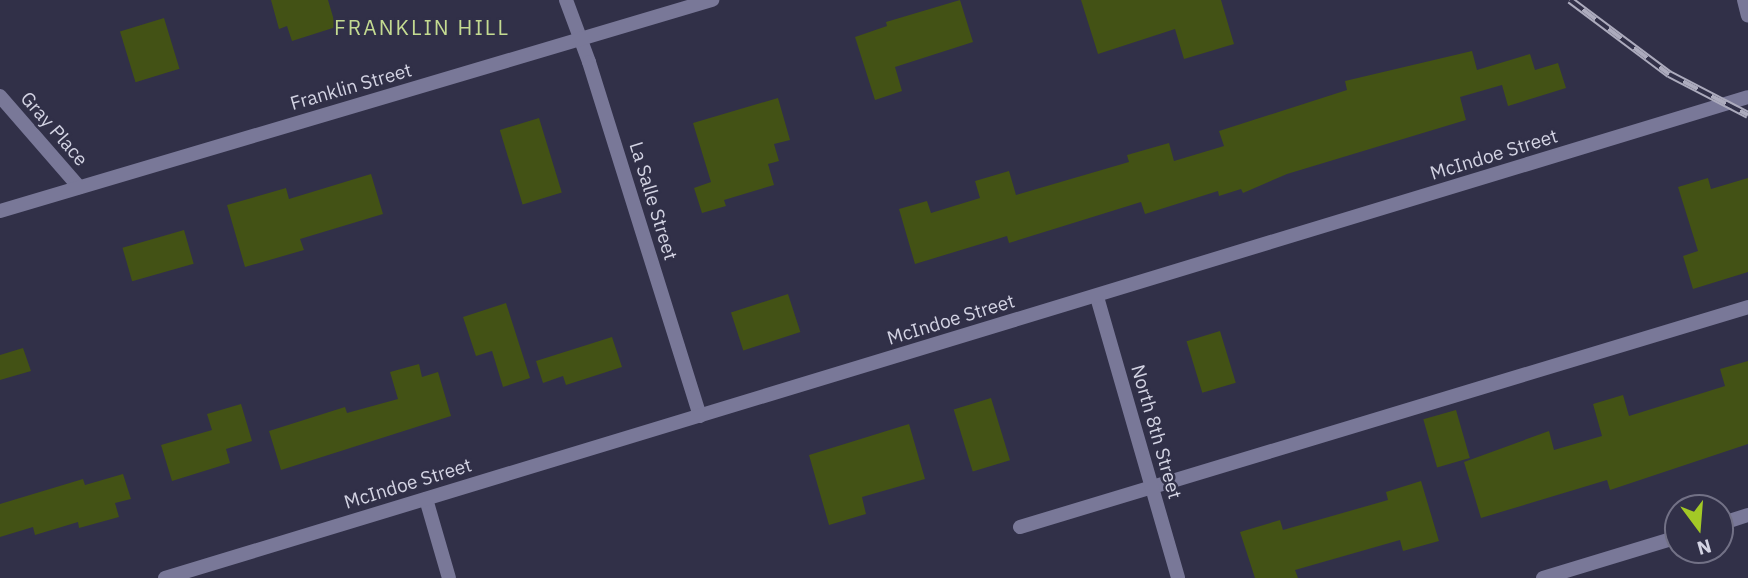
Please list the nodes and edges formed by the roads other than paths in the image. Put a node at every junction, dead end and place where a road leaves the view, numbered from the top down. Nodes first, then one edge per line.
1 (566, 0) edge
2 (712, 0) edge
3 (1744, 0) edge
4 (1748, 16) edge
5 (580, 40) junction
6 (0, 96) edge
7 (1748, 97) edge
8 (79, 187) junction
9 (0, 211) edge
10 (1097, 296) junction
11 (1748, 306) edge
12 (700, 416) junction
13 (1152, 488) junction
14 (426, 499) junction
15 (1020, 527) dead end
16 (1664, 541) edge
17 (165, 578) edge
18 (449, 578) edge
19 (1178, 578) edge
20 (1543, 578) edge

1 - 5 street, La Salle Street
2 - 5 street, Franklin Street
3 - 4 street
5 - 8 street, Franklin Street
5 - 12 street, La Salle Street
6 - 8 street, Gray Place
7 - 10 street, McIndoe Street
8 - 9 street, Franklin Street
10 - 12 street, McIndoe Street
10 - 13 street, North 8th Street
11 - 13 street
12 - 14 street, McIndoe Street
13 - 15 street
13 - 19 street, North 8th Street
14 - 17 street, McIndoe Street
14 - 18 street
16 - 20 street

